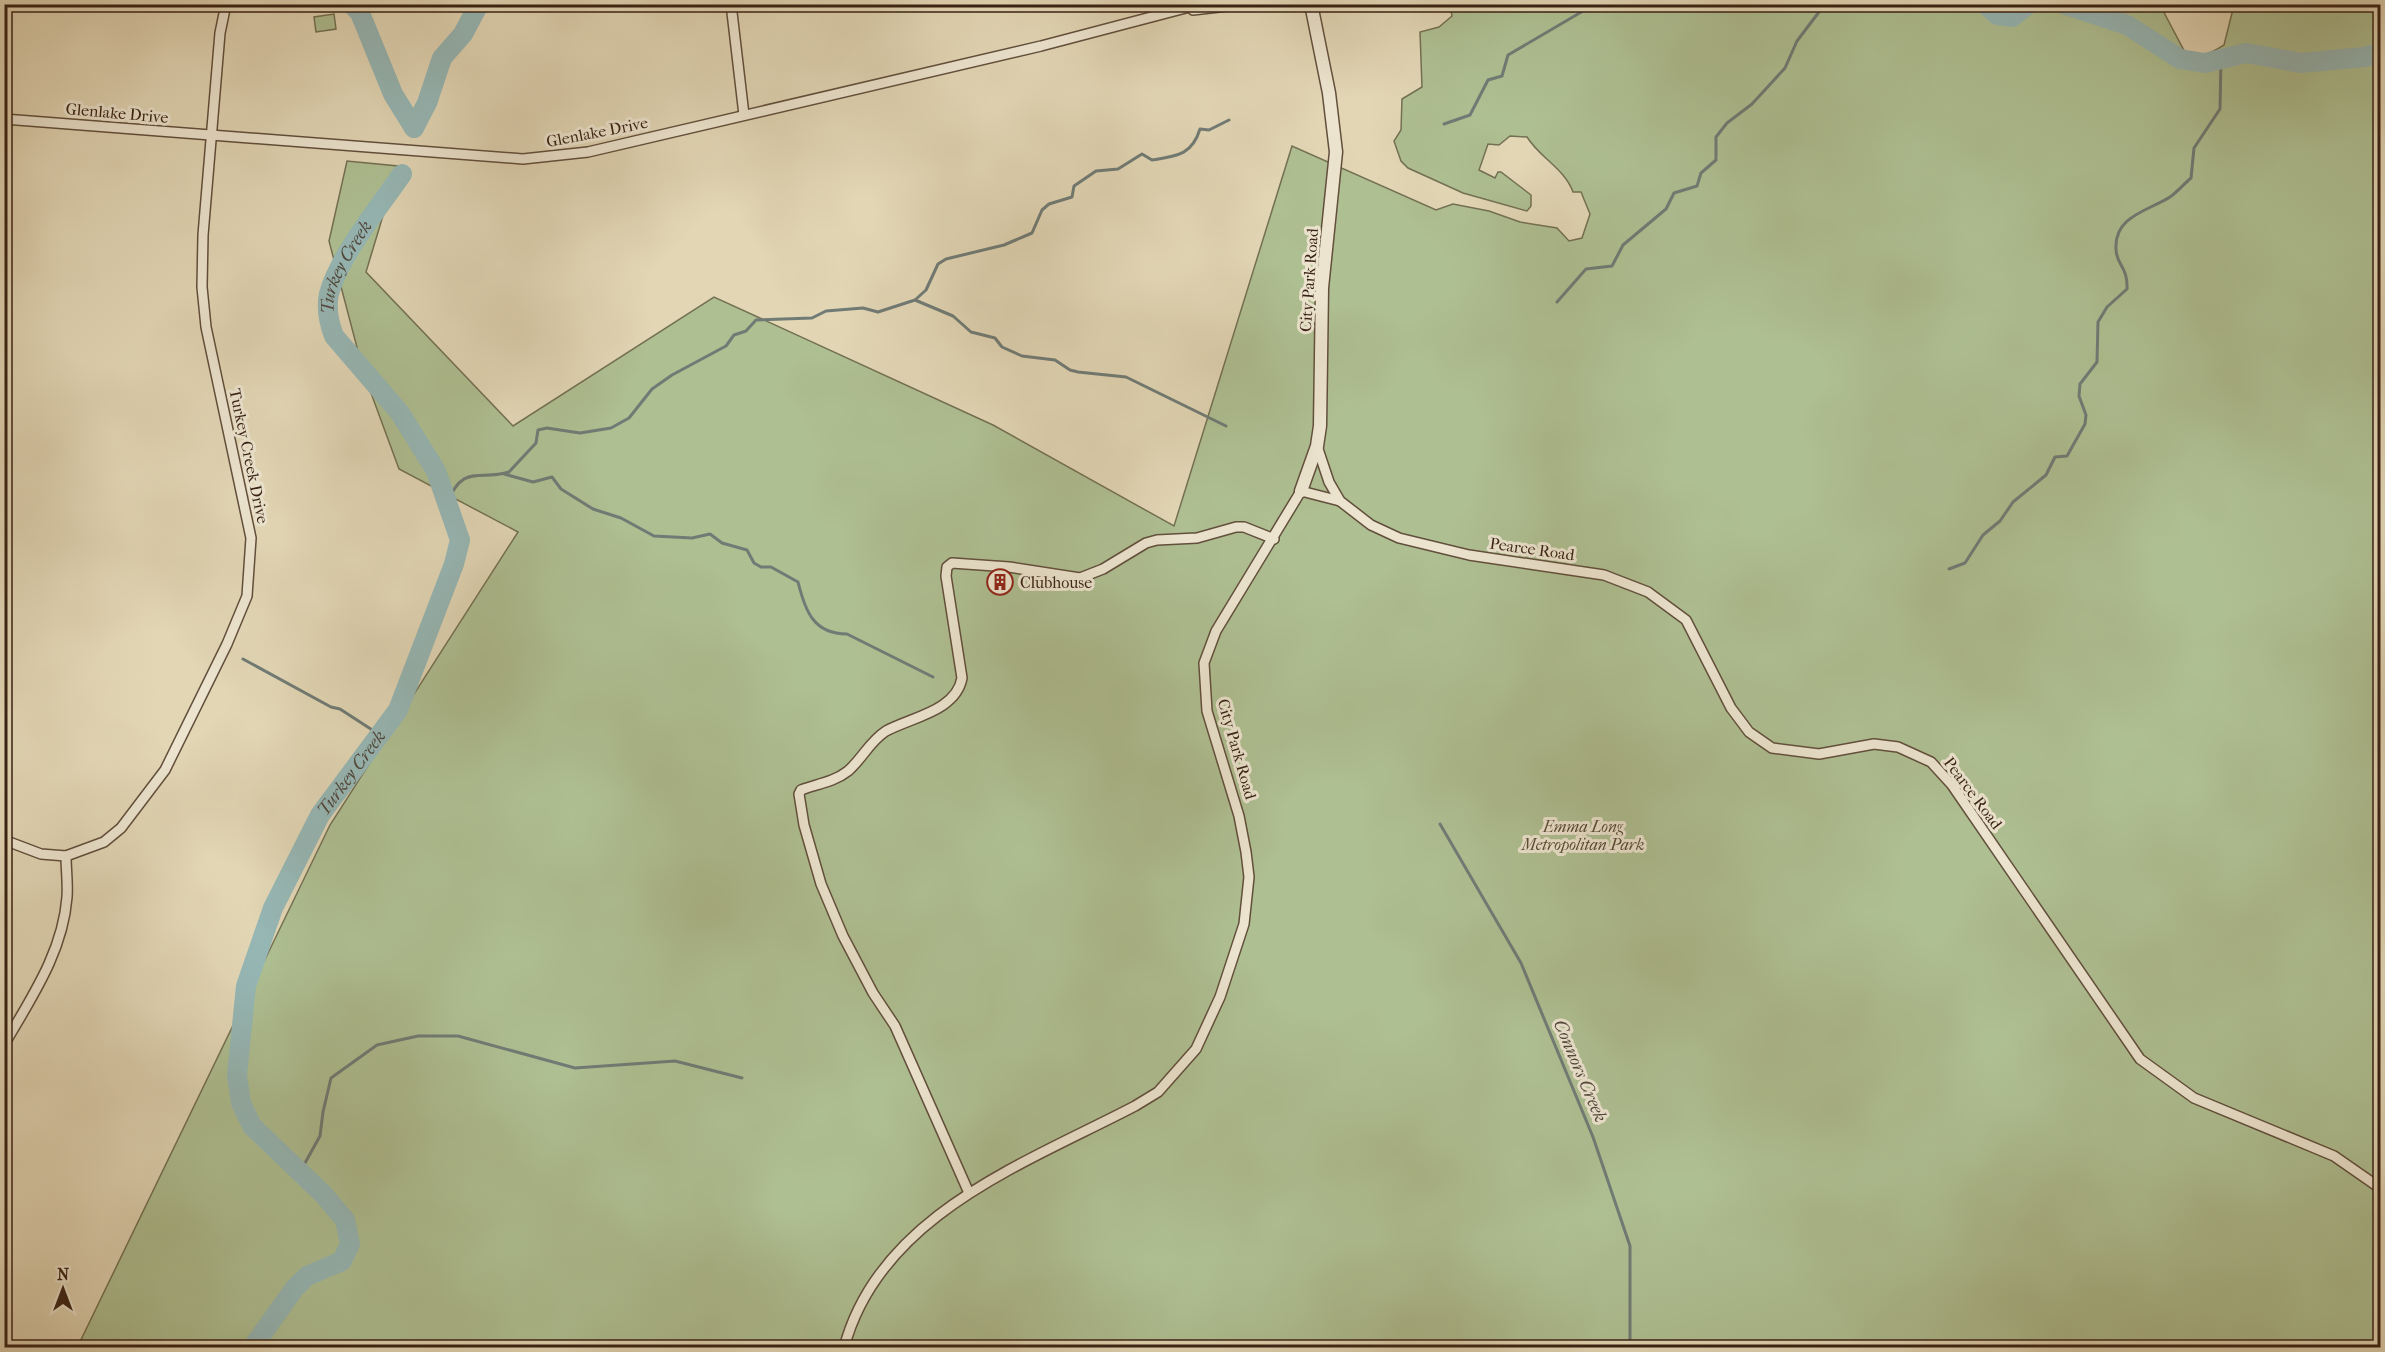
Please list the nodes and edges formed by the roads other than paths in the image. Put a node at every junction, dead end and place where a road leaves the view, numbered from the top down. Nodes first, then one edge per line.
1 (226, 4) edge
2 (731, 4) edge
3 (1201, 4) edge
4 (1245, 4) edge
5 (1311, 4) edge
6 (1182, 11) junction
7 (744, 115) junction
8 (4, 119) edge
9 (213, 135) junction
10 (1317, 446) junction
11 (1300, 491) junction
12 (1340, 501) junction
13 (1274, 539) junction
14 (4, 840) edge
15 (66, 856) junction
16 (4, 1045) edge
17 (2380, 1188) edge
18 (969, 1193) junction
19 (844, 1347) edge

1 - 9 street, Turkey Creek Drive
2 - 7 street
3 - 6 street, Glenlake Drive
4 - 6 street, Glenlake Drive
5 - 10 street, City Park Road
6 - 7 street, Glenlake Drive
7 - 9 street, Glenlake Drive
8 - 9 street, Glenlake Drive
9 - 15 street, Turkey Creek Drive
10 - 11 street, City Park Road
10 - 12 street, Pearce Road
11 - 12 street
11 - 13 street, City Park Road
12 - 17 street, Pearce Road
13 - 18 street, City Park Road
13 - 18 street
14 - 15 street, Turkey Creek Drive
15 - 16 street
18 - 19 street, City Park Road

